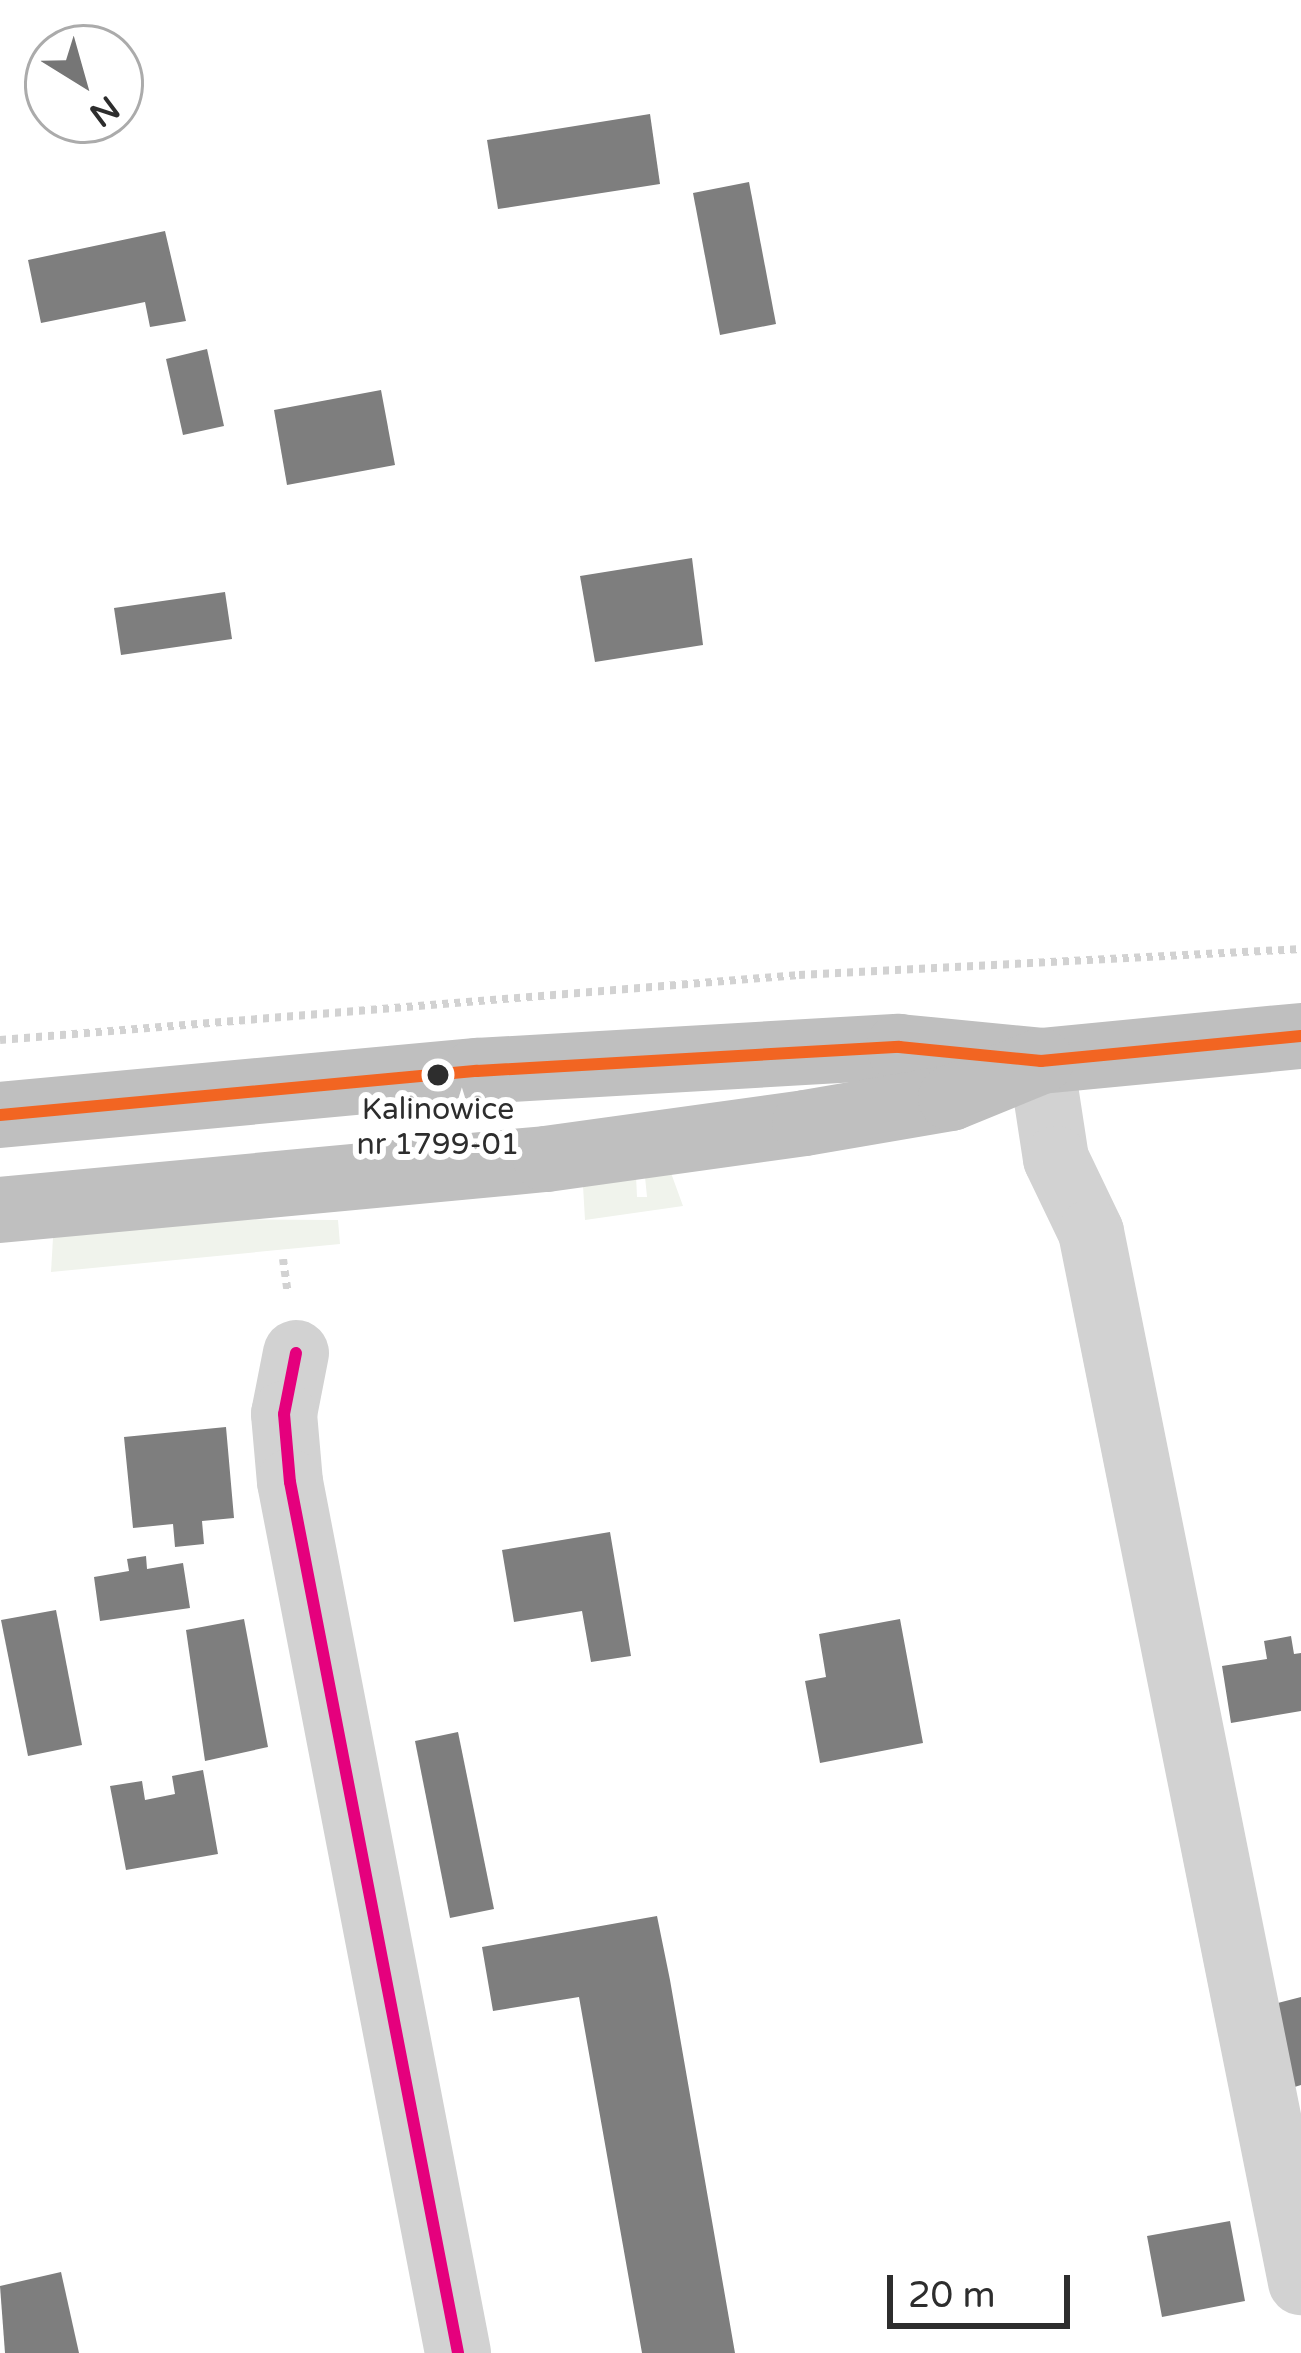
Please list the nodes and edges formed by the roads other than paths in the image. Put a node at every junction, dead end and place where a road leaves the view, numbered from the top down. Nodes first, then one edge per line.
1 (1301, 1036) edge
2 (1041, 1061) junction
3 (0, 1115) edge
4 (0, 1210) edge
5 (296, 1354) dead end
6 (1301, 2282) edge
7 (458, 2353) edge

1 - 2 highway
2 - 3 highway
2 - 4 highway
2 - 6 street
5 - 7 street

